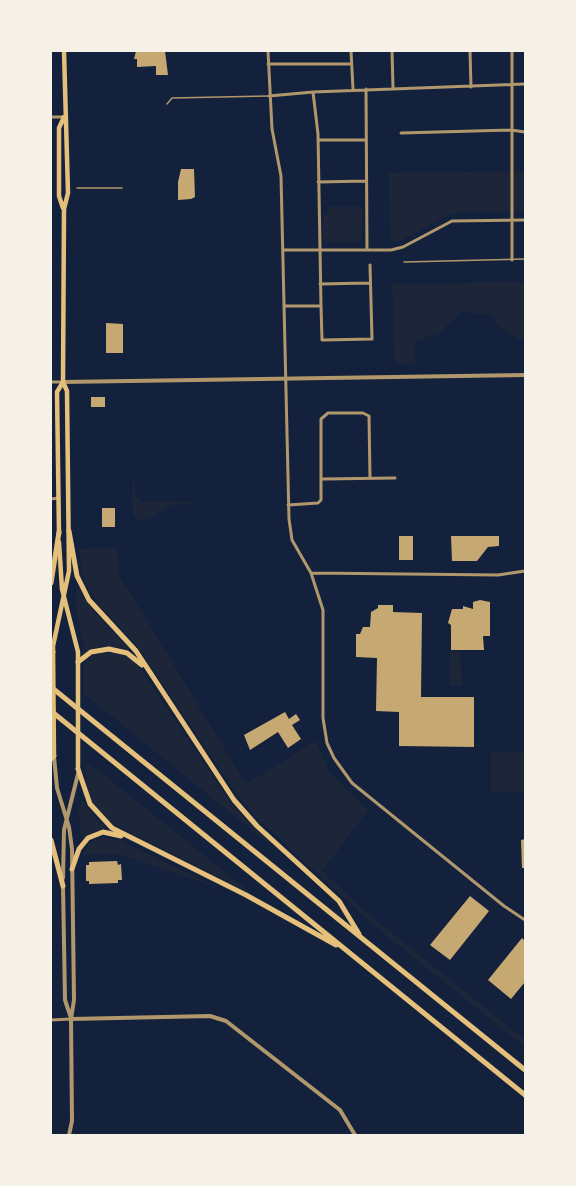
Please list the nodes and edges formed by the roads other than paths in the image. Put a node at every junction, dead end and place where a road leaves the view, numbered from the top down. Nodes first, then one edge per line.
1 (64, 51) edge
2 (268, 51) edge
3 (351, 51) edge
4 (392, 51) edge
5 (470, 51) edge
6 (512, 51) edge
7 (268, 64) junction
8 (351, 64) junction
9 (525, 84) edge
10 (512, 86) junction
11 (471, 87) junction
12 (393, 88) junction
13 (353, 89) junction
14 (366, 89) junction
15 (313, 92) junction
16 (269, 96) junction
17 (167, 104) dead end
18 (51, 117) edge
19 (64, 117) junction
20 (511, 130) junction
21 (525, 132) edge
22 (401, 133) dead end
23 (318, 140) junction
24 (366, 140) junction
25 (366, 181) junction
26 (318, 182) junction
27 (77, 188) dead end
28 (122, 188) dead end
29 (64, 209) junction
30 (512, 220) junction
31 (525, 220) edge
32 (319, 249) junction
33 (283, 250) junction
34 (367, 250) junction
35 (512, 260) junction
36 (525, 260) edge
37 (404, 262) dead end
38 (370, 265) dead end
39 (370, 283) junction
40 (320, 284) junction
41 (284, 306) junction
42 (321, 306) junction
43 (525, 375) edge
44 (287, 377) junction
45 (51, 382) edge
46 (63, 382) junction
47 (370, 478) junction
48 (395, 478) dead end
49 (323, 479) junction
50 (59, 498) junction
51 (51, 499) edge
52 (288, 505) junction
53 (69, 531) junction
54 (59, 532) junction
55 (525, 571) edge
56 (311, 573) junction
57 (51, 583) edge
58 (65, 600) junction
59 (52, 649) edge
60 (52, 659) edge
61 (78, 662) junction
62 (147, 671) junction
63 (51, 687) edge
64 (51, 711) edge
65 (52, 757) edge
66 (78, 766) junction
67 (67, 818) junction
68 (51, 840) edge
69 (135, 841) junction
70 (72, 869) junction
71 (63, 886) junction
72 (525, 920) edge
73 (361, 938) junction
74 (350, 953) junction
75 (71, 1019) junction
76 (51, 1020) edge
77 (525, 1070) edge
78 (525, 1095) edge
79 (69, 1135) edge
80 (355, 1135) edge

1 - 19 main road
2 - 7 street
3 - 8 street
4 - 12 street
5 - 11 street
6 - 10 street
7 - 8 street
7 - 16 street
8 - 13 street
9 - 10 street
10 - 11 street
10 - 20 street
11 - 12 street
12 - 14 street
13 - 14 street
13 - 15 street
14 - 24 street
15 - 16 street
15 - 23 street
16 - 17 lane
16 - 33 street
18 - 19 street
19 - 29 main road
19 - 29 main road
20 - 21 street
20 - 22 street
20 - 30 street
23 - 24 street
23 - 26 street
24 - 25 street
25 - 26 street
25 - 34 street
26 - 32 street
27 - 28 lane
29 - 46 main road
30 - 31 street
30 - 34 street
30 - 35 street
32 - 33 street
32 - 34 street
32 - 40 street
33 - 41 street
35 - 36 lane
35 - 37 lane
38 - 39 street
39 - 40 street
39 - 42 street
40 - 42 street
41 - 42 street
41 - 44 street
43 - 44 street
44 - 46 street
44 - 52 street
45 - 46 street
46 - 50 main road
46 - 53 main road
47 - 48 street
47 - 49 street
47 - 49 street
49 - 52 street
50 - 51 street
50 - 54 main road
52 - 56 street
53 - 58 main road
53 - 62 highway
54 - 57 highway
54 - 58 main road
55 - 56 street
56 - 72 street
58 - 59 main road
58 - 61 main road
59 - 60 main road
60 - 65 main road
61 - 62 highway
61 - 66 main road
62 - 73 highway
63 - 73 highway
64 - 74 highway
65 - 67 street
66 - 67 street
66 - 69 highway
67 - 70 street
67 - 71 street
68 - 71 highway
69 - 70 highway
69 - 74 highway
70 - 75 street
71 - 75 street
73 - 77 highway
74 - 78 highway
75 - 76 street
75 - 79 street
75 - 80 street

